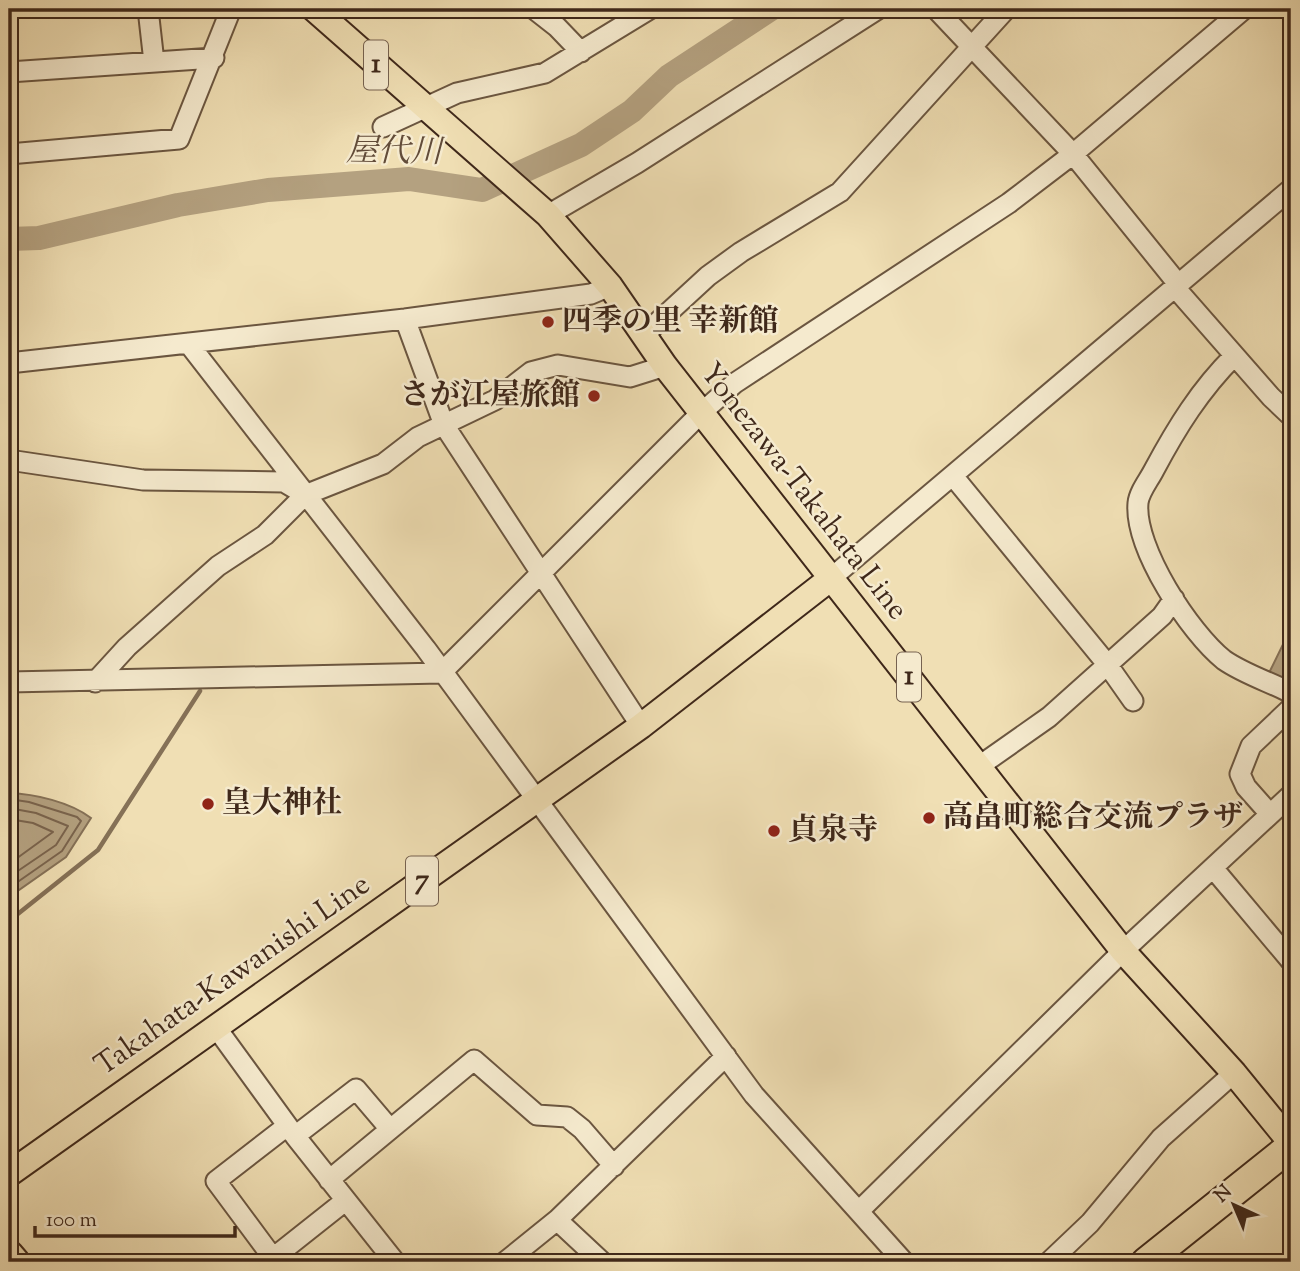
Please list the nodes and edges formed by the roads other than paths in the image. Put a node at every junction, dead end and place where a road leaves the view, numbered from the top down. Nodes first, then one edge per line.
1 (148, 9) edge
2 (231, 9) edge
3 (314, 9) edge
4 (534, 9) edge
5 (650, 9) edge
6 (878, 9) edge
7 (936, 9) edge
8 (1006, 9) edge
9 (1244, 9) edge
10 (973, 44) junction
11 (581, 52) junction
12 (214, 58) junction
13 (154, 62) junction
14 (9, 72) edge
15 (433, 114) junction
16 (383, 127) dead end
17 (9, 154) edge
18 (1073, 154) junction
19 (1291, 191) edge
20 (541, 210) junction
21 (610, 286) junction
22 (1176, 286) junction
23 (405, 319) junction
24 (645, 334) junction
25 (188, 343) junction
26 (1234, 356) junction
27 (9, 362) edge
28 (665, 366) junction
29 (701, 413) junction
30 (1291, 416) edge
31 (444, 425) junction
32 (9, 460) edge
33 (953, 476) junction
34 (305, 495) junction
35 (541, 574) junction
36 (830, 579) junction
37 (1174, 599) junction
38 (1107, 664) junction
39 (441, 673) junction
40 (9, 682) edge
41 (95, 682) junction
42 (1291, 693) edge
43 (1133, 701) dead end
44 (1291, 708) edge
45 (641, 726) junction
46 (978, 767) junction
47 (1291, 795) edge
48 (537, 800) junction
49 (1270, 814) junction
50 (1213, 868) junction
51 (1124, 951) junction
52 (1290, 957) edge
53 (215, 1026) junction
54 (726, 1056) junction
55 (1234, 1073) junction
56 (390, 1129) junction
57 (291, 1131) junction
58 (1291, 1145) edge
59 (614, 1166) junction
60 (9, 1174) edge
61 (329, 1180) junction
62 (345, 1201) junction
63 (859, 1211) junction
64 (557, 1220) junction
65 (9, 1255) edge
66 (271, 1260) edge
67 (15, 1262) edge
68 (395, 1262) edge
69 (505, 1262) edge
70 (602, 1262) edge
71 (904, 1262) edge
72 (1049, 1262) edge
73 (1146, 1262) edge

1 - 13 street
2 - 12 street
3 - 15 main road, Yonezawa-Takahata Line / 1
4 - 11 street
5 - 11 street
6 - 20 street
7 - 10 street
8 - 10 street
9 - 18 street
10 - 18 street
10 - 24 street
11 - 15 street
12 - 13 street
12 - 17 street
13 - 14 street
15 - 16 street
15 - 20 main road, Yonezawa-Takahata Line / 1
18 - 22 street
18 - 29 street
19 - 22 street
20 - 21 main road, Yonezawa-Takahata Line / 1
21 - 23 street
21 - 24 main road, Yonezawa-Takahata Line / 1
22 - 26 street
22 - 33 street
23 - 25 street
23 - 31 street
24 - 28 main road, Yonezawa-Takahata Line / 1
25 - 27 street
25 - 34 street
26 - 30 street
26 - 37 street
28 - 29 main road, Yonezawa-Takahata Line / 1
28 - 31 street
29 - 35 street
29 - 36 main road, Yonezawa-Takahata Line / 1
31 - 34 street
31 - 35 street
32 - 34 street
33 - 36 street
33 - 38 street
34 - 39 street
34 - 41 street
35 - 39 street
35 - 45 street
36 - 45 main road, Takahata-Kawanishi Line / 7
36 - 46 main road, Yonezawa-Takahata Line / 1
37 - 38 street
37 - 42 street
38 - 43 street
38 - 46 street
39 - 41 street
39 - 48 street
40 - 41 street
44 - 49 street
45 - 48 main road, Takahata-Kawanishi Line / 7
46 - 51 main road, Yonezawa-Takahata Line / 1
47 - 49 street
48 - 53 main road, Takahata-Kawanishi Line / 7
48 - 54 street
49 - 50 street
50 - 51 street
50 - 52 street
51 - 55 main road, Yonezawa-Takahata Line / 1
51 - 63 street
53 - 57 street
53 - 60 main road, Takahata-Kawanishi Line / 7
54 - 59 street
54 - 63 street
55 - 58 main road, Yonezawa-Takahata Line / 1
55 - 72 street
56 - 57 street
56 - 59 street
56 - 61 street
57 - 61 street
57 - 66 street
58 - 73 highway
59 - 64 street
61 - 62 street
62 - 66 street
62 - 68 street
63 - 71 street
64 - 69 street
64 - 70 street
65 - 67 highway

